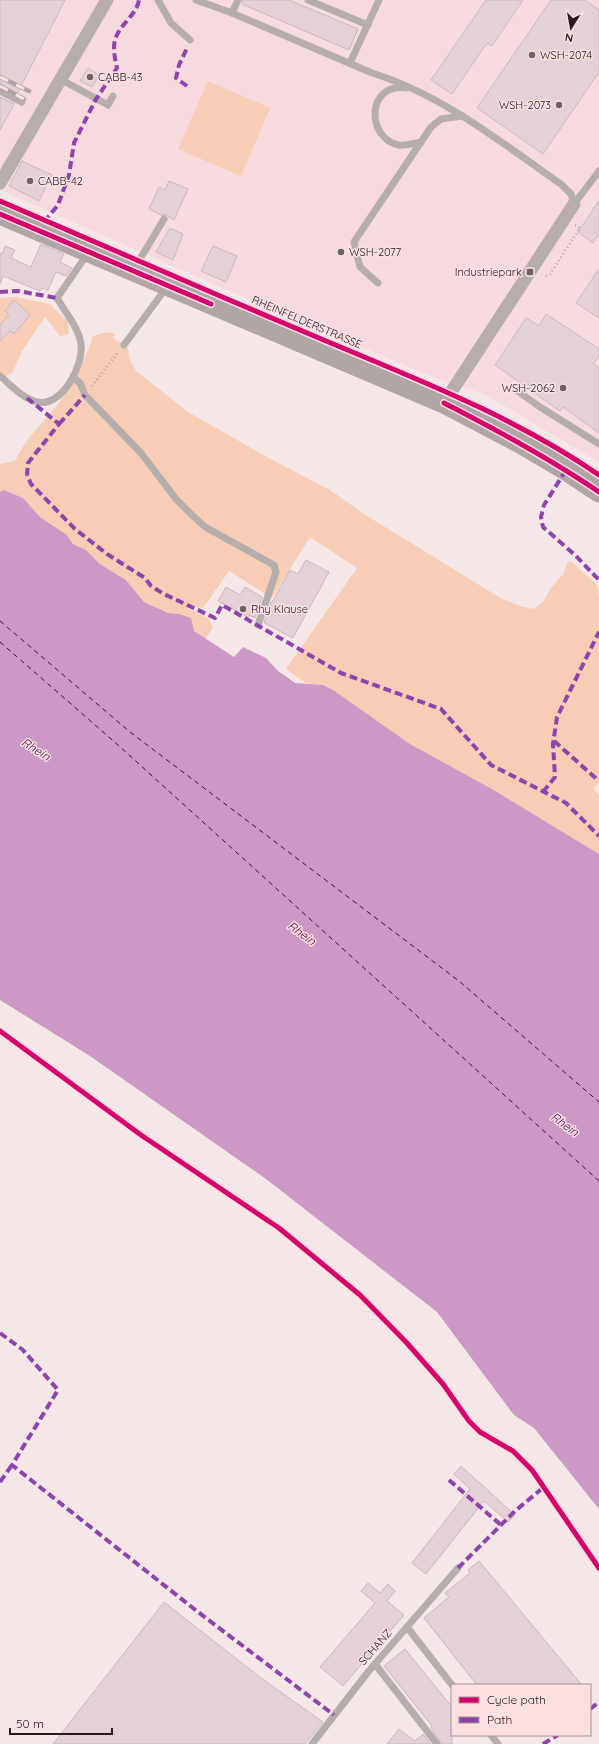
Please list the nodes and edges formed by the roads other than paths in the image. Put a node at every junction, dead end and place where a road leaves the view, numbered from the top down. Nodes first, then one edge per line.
1 (107, 0) edge
2 (158, 0) edge
3 (196, 0) edge
4 (238, 0) edge
5 (308, 0) edge
6 (379, 0) edge
7 (232, 13) junction
8 (368, 25) junction
9 (190, 40) dead end
10 (350, 63) junction
11 (60, 79) junction
12 (415, 90) junction
13 (0, 91) edge
14 (113, 96) dead end
15 (22, 102) dead end
16 (463, 116) junction
17 (421, 142) junction
18 (599, 171) edge
19 (0, 183) edge
20 (0, 201) edge
21 (574, 204) junction
22 (0, 214) edge
23 (164, 219) dead end
24 (89, 252) junction
25 (136, 267) junction
26 (378, 283) dead end
27 (165, 285) junction
28 (124, 345) road end
29 (0, 376) edge
30 (74, 378) junction
31 (516, 390) dead end
32 (446, 398) junction
33 (599, 444) edge
34 (599, 475) edge
35 (599, 492) edge
36 (258, 625) dead end
37 (458, 1568) dead end
38 (407, 1627) junction
39 (375, 1664) junction
40 (451, 1684) edge
41 (492, 1736) edge
42 (312, 1744) edge
43 (437, 1744) edge
44 (498, 1744) edge

1 - 11 street
2 - 9 lane
3 - 7 lane
4 - 7 lane
5 - 8 lane
6 - 8 lane
7 - 10 lane
8 - 10 lane
10 - 12 lane
11 - 14 lane
11 - 19 street
12 - 16 lane
12 - 17 lane
13 - 15 lane
16 - 17 lane
16 - 21 lane
17 - 26 lane
18 - 21 lane
20 - 25 main road, RHEINFELDERSTRASSE
21 - 32 street
22 - 24 main road, RHEINFELDERSTRASSE
23 - 25 lane
24 - 25 main road, RHEINFELDERSTRASSE
24 - 30 lane
25 - 27 main road, RHEINFELDERSTRASSE
25 - 32 main road, RHEINFELDERSTRASSE
27 - 28 lane
27 - 32 main road, RHEINFELDERSTRASSE
29 - 30 lane
30 - 36 lane
31 - 33 lane
32 - 34 main road, RHEINFELDERSTRASSE
32 - 35 main road, RHEINFELDERSTRASSE
37 - 38 lane, SCHANZ
38 - 39 lane, SCHANZ
38 - 40 lane
39 - 42 lane, SCHANZ
39 - 43 lane
41 - 44 lane

